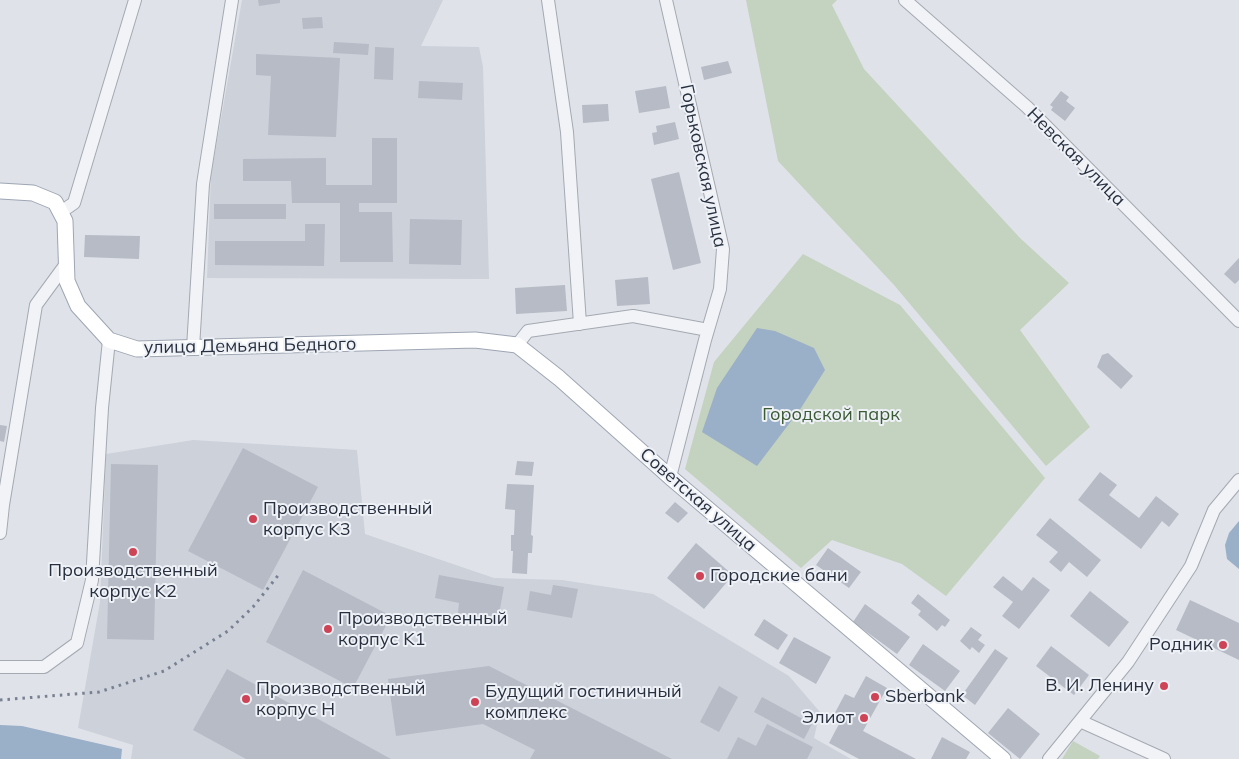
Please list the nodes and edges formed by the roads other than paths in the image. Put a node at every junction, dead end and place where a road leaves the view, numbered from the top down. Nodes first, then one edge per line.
1 (135, 0) edge
2 (232, 0) edge
3 (548, 0) edge
4 (666, 0) edge
5 (905, 0) edge
6 (0, 191) edge
7 (60, 212) junction
8 (66, 264) junction
9 (1239, 321) edge
10 (580, 324) junction
11 (708, 330) junction
12 (109, 340) junction
13 (517, 345) junction
14 (193, 348) junction
15 (670, 477) junction
16 (1239, 480) edge
17 (0, 533) edge
18 (0, 667) edge
19 (1080, 721) junction
20 (1003, 759) edge
21 (1049, 759) edge
22 (1164, 759) edge

1 - 7 street
2 - 14 street
3 - 10 street
4 - 11 street, Горьковская улица
5 - 9 street, Невская улица
6 - 7 main road
7 - 8 main road, улица Демьяна Бедного
8 - 12 main road, улица Демьяна Бедного
8 - 17 street
10 - 11 street
10 - 13 street
11 - 15 street, Горьковская улица
12 - 14 main road, улица Демьяна Бедного
12 - 18 street
13 - 14 main road, улица Демьяна Бедного
13 - 15 main road, Советская улица
15 - 20 main road, Советская улица
16 - 19 street
19 - 21 street
19 - 22 street

